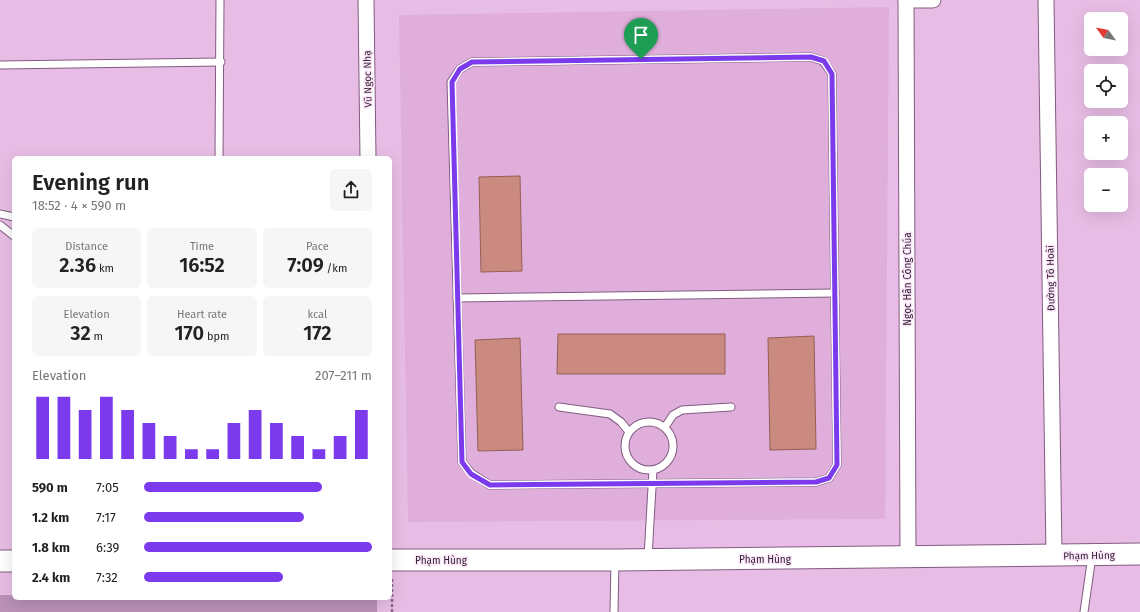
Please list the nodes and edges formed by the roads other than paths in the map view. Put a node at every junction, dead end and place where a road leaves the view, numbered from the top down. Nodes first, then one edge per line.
1 (220, 0) edge
2 (366, 0) edge
3 (906, 0) edge
4 (933, 0) edge
5 (1046, 0) edge
6 (221, 62) junction
7 (0, 65) edge
8 (219, 156) edge
9 (368, 156) edge
10 (0, 214) edge
11 (12, 217) edge
12 (0, 225) edge
13 (12, 234) edge
14 (835, 293) junction
15 (458, 298) junction
16 (560, 407) dead end
17 (730, 407) dead end
18 (665, 427) junction
19 (629, 432) junction
20 (653, 470) junction
21 (652, 484) junction
22 (1140, 554) edge
23 (1054, 556) junction
24 (1092, 556) junction
25 (908, 557) junction
26 (392, 560) edge
27 (616, 560) junction
28 (647, 560) junction
29 (12, 561) edge
30 (0, 562) edge
31 (614, 612) edge
32 (1084, 612) edge

1 - 6 lane
2 - 9 street, Vũ Ngọc Nhạ
3 - 4 street
3 - 25 street, Ngọc Hân Công Chúa
5 - 23 street, Đường Tô Hoài
6 - 7 lane
6 - 8 lane
10 - 11 lane
12 - 13 lane
14 - 15 lane
14 - 15 lane
14 - 21 lane
15 - 21 lane
16 - 19 lane
17 - 18 lane
18 - 19 lane
18 - 20 lane
19 - 20 lane
20 - 21 lane
21 - 28 lane
22 - 24 street, Phạm Hùng
23 - 24 street, Phạm Hùng
23 - 25 street, Phạm Hùng
24 - 32 lane
25 - 28 street, Phạm Hùng
26 - 27 street, Phạm Hùng
27 - 28 street, Phạm Hùng
27 - 31 lane
29 - 30 street

